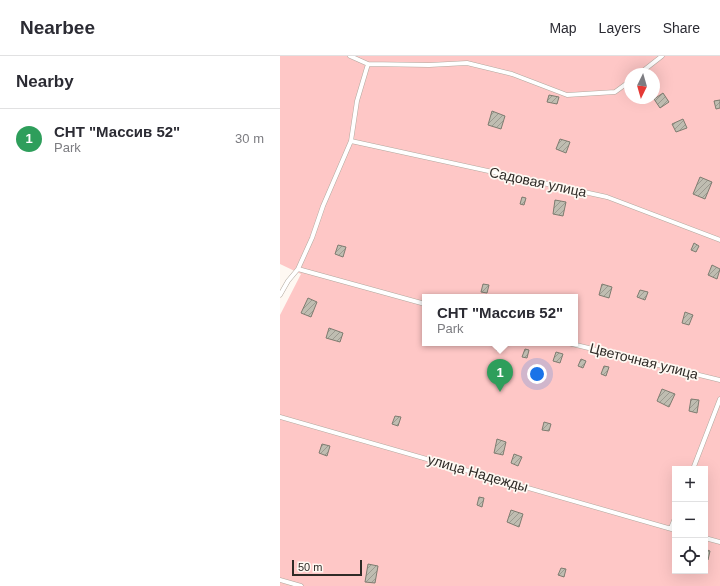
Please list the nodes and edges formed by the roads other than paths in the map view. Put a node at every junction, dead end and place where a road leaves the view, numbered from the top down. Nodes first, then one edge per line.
1 (350, 56) edge
2 (662, 56) edge
3 (368, 64) junction
4 (647, 68) edge
5 (624, 86) edge
6 (351, 141) junction
7 (720, 240) edge
8 (298, 269) junction
9 (282, 288) edge
10 (280, 295) edge
11 (422, 303) edge
12 (578, 345) edge
13 (720, 380) edge
14 (720, 399) edge
15 (280, 417) edge
16 (694, 466) edge
17 (672, 529) edge
18 (708, 539) edge
19 (720, 542) edge
20 (280, 580) edge
21 (301, 586) edge

1 - 3 lane
2 - 4 lane
3 - 5 lane
3 - 6 lane
6 - 7 lane, Садовая улица
6 - 8 lane
8 - 9 lane
8 - 11 lane
9 - 10 lane
12 - 13 lane, Цветочная улица
14 - 16 lane
15 - 17 lane, улица Надежды
18 - 19 lane
20 - 21 lane

